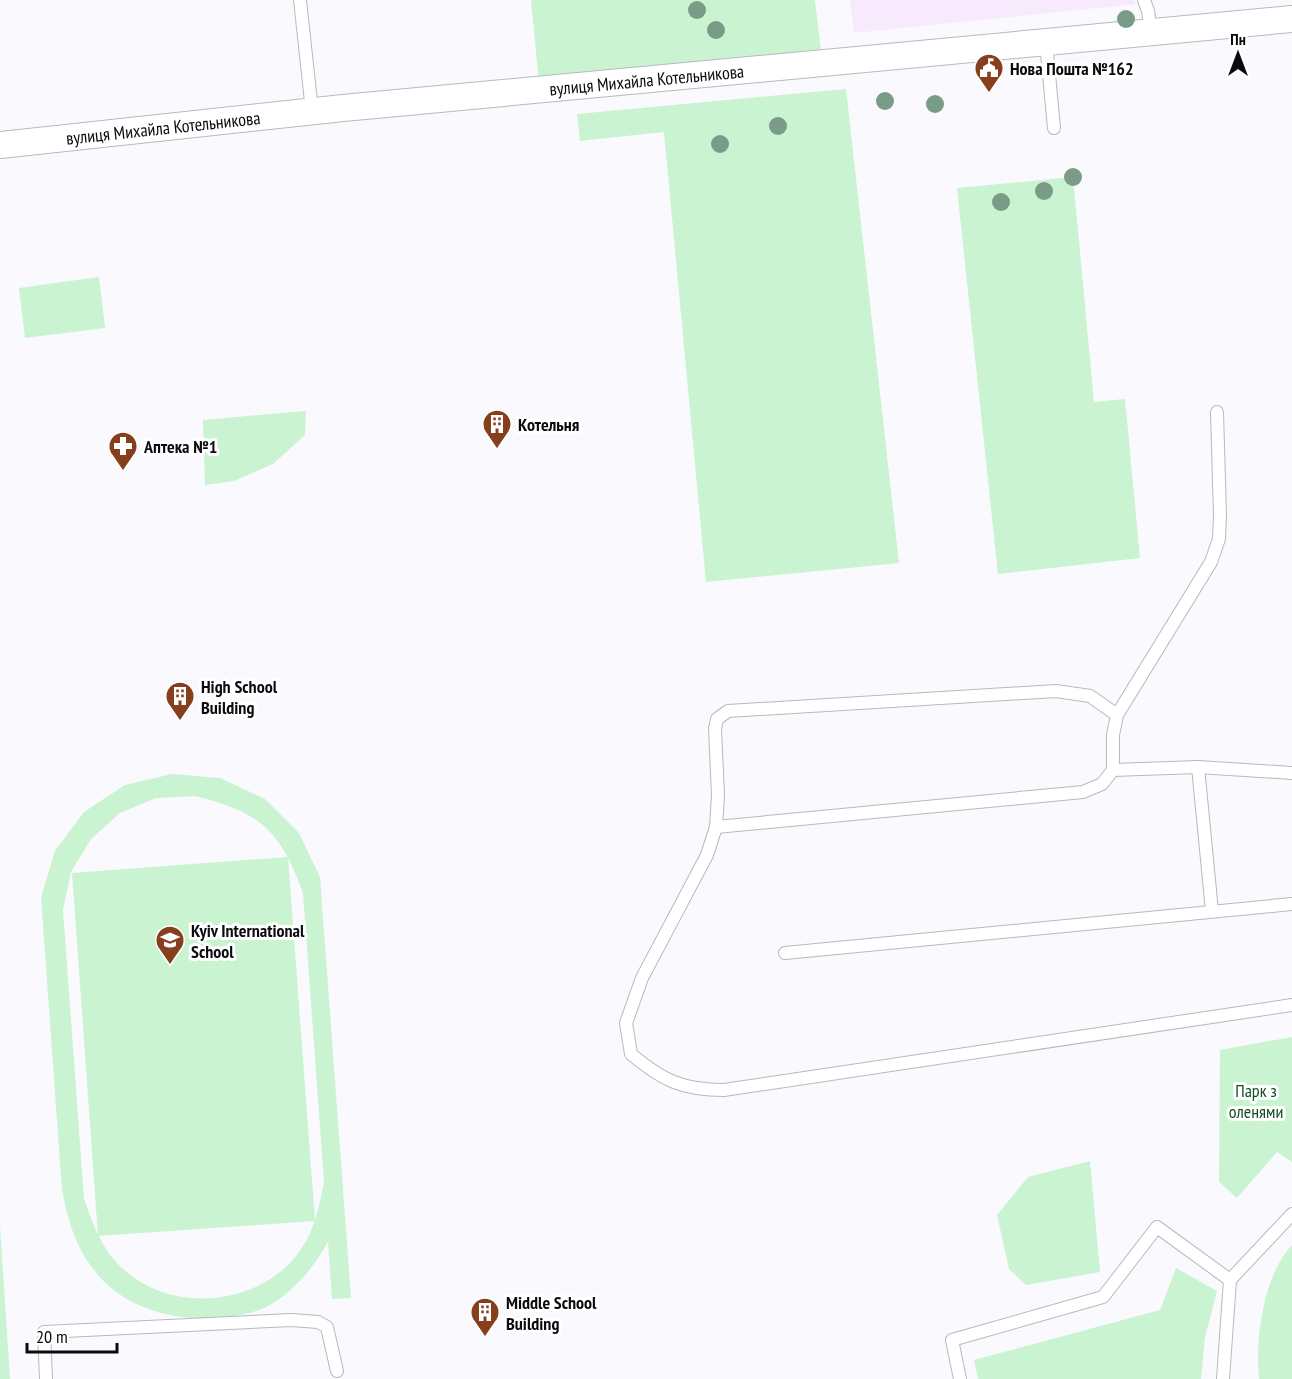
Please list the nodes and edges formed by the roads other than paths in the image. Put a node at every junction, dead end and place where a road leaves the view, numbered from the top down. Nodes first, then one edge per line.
1 (300, 0) edge
2 (1144, 0) edge
3 (1292, 19) edge
4 (1150, 33) junction
5 (1046, 42) junction
6 (312, 111) junction
7 (1054, 128) dead end
8 (0, 145) edge
9 (1217, 412) dead end
10 (1117, 715) junction
11 (1198, 767) junction
12 (1113, 770) junction
13 (1292, 773) edge
14 (716, 827) junction
15 (1292, 903) edge
16 (1212, 912) junction
17 (785, 953) dead end
18 (1292, 1005) edge
19 (1292, 1214) edge
20 (1230, 1280) junction
21 (337, 1371) dead end
22 (46, 1379) edge
23 (960, 1379) edge
24 (1222, 1379) edge

1 - 6 lane
2 - 4 lane
3 - 4 street, вулиця Михайла Котельникова
4 - 5 street, вулиця Михайла Котельникова
5 - 6 street, вулиця Михайла Котельникова
5 - 7 lane
6 - 8 street, вулиця Михайла Котельникова
9 - 10 lane
10 - 12 lane
10 - 14 lane
11 - 12 lane
11 - 13 lane
11 - 16 lane
12 - 14 lane
14 - 18 lane
15 - 16 lane
16 - 17 lane
19 - 20 lane
20 - 23 lane
20 - 24 lane
21 - 22 lane

